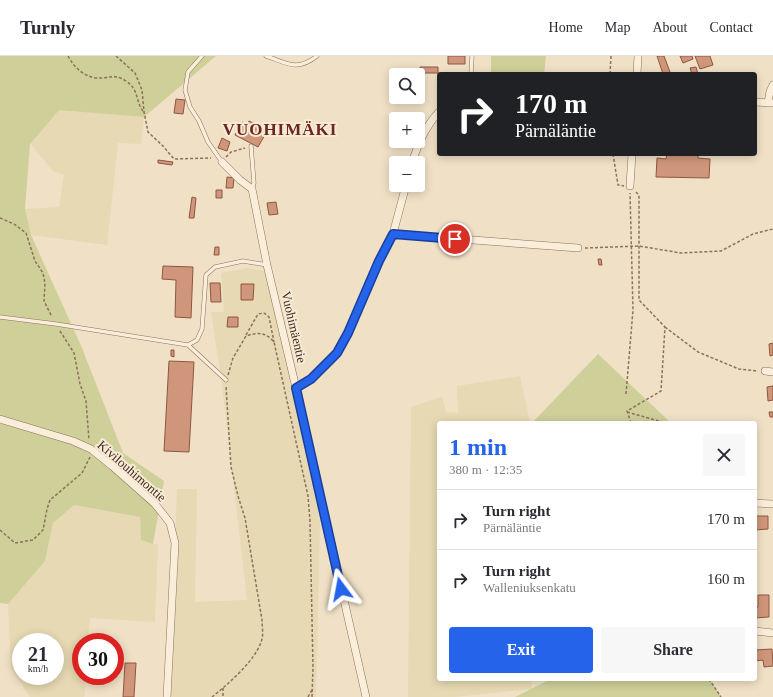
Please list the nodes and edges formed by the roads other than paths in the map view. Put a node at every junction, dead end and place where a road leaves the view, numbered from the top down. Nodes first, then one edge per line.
1 (202, 56) edge
2 (266, 56) edge
3 (317, 56) edge
4 (472, 56) edge
5 (638, 56) edge
6 (471, 72) edge
7 (637, 72) edge
8 (773, 85) edge
9 (757, 102) edge
10 (770, 103) edge
11 (437, 114) edge
12 (252, 146) road end
13 (415, 156) edge
14 (632, 156) edge
15 (221, 159) joint
16 (630, 186) road end
17 (252, 189) junction
18 (404, 192) edge
19 (393, 234) junction
20 (578, 248) road end
21 (267, 265) junction
22 (0, 317) edge
23 (188, 345) junction
24 (765, 371) road end
25 (773, 372) edge
26 (226, 380) road end
27 (296, 388) junction
28 (0, 419) edge
29 (757, 503) edge
30 (773, 504) edge
31 (757, 631) edge
32 (773, 633) edge
33 (167, 697) edge
34 (366, 697) edge

1 - 15 lane
2 - 3 lane
4 - 6 lane
5 - 7 street
8 - 10 street
9 - 10 street
11 - 13 street
12 - 17 lane
14 - 16 street
15 - 17 street
17 - 21 street, Vuohimäentie
18 - 19 street
19 - 20 street
19 - 27 street
21 - 23 lane
21 - 27 street, Vuohimäentie
22 - 23 lane
23 - 26 lane
24 - 25 street
27 - 34 street, Vuohimäentie
28 - 33 street, Kivilouhimontie
29 - 30 street
31 - 32 street

